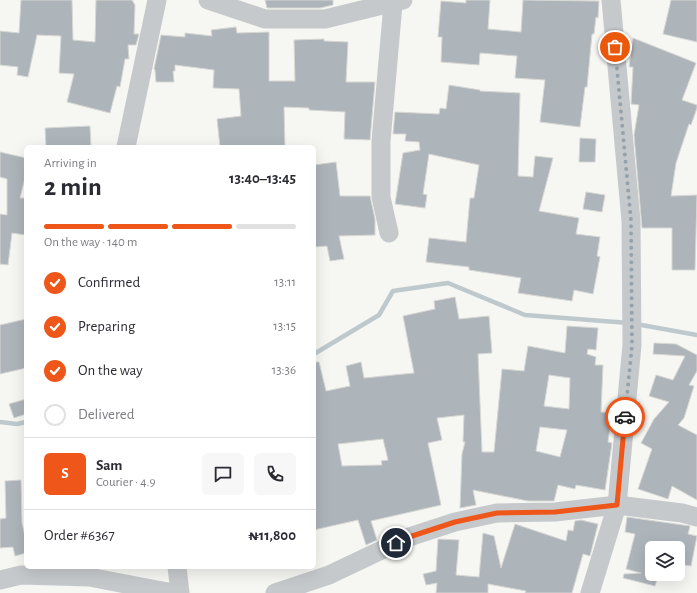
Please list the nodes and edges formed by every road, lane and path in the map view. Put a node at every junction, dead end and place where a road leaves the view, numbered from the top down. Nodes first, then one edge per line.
1 (157, 0) edge
2 (208, 0) edge
3 (611, 0) edge
4 (399, 2) edge
5 (126, 145) edge
6 (389, 233) dead end
7 (617, 505) junction
8 (697, 517) edge
9 (177, 569) edge
10 (0, 580) edge
11 (173, 593) edge
12 (180, 593) edge
13 (275, 593) edge
14 (590, 593) edge

1 - 5 street
2 - 4 street
3 - 7 street
4 - 6 street
7 - 8 street
7 - 13 street
7 - 14 street
9 - 12 street
10 - 11 street

